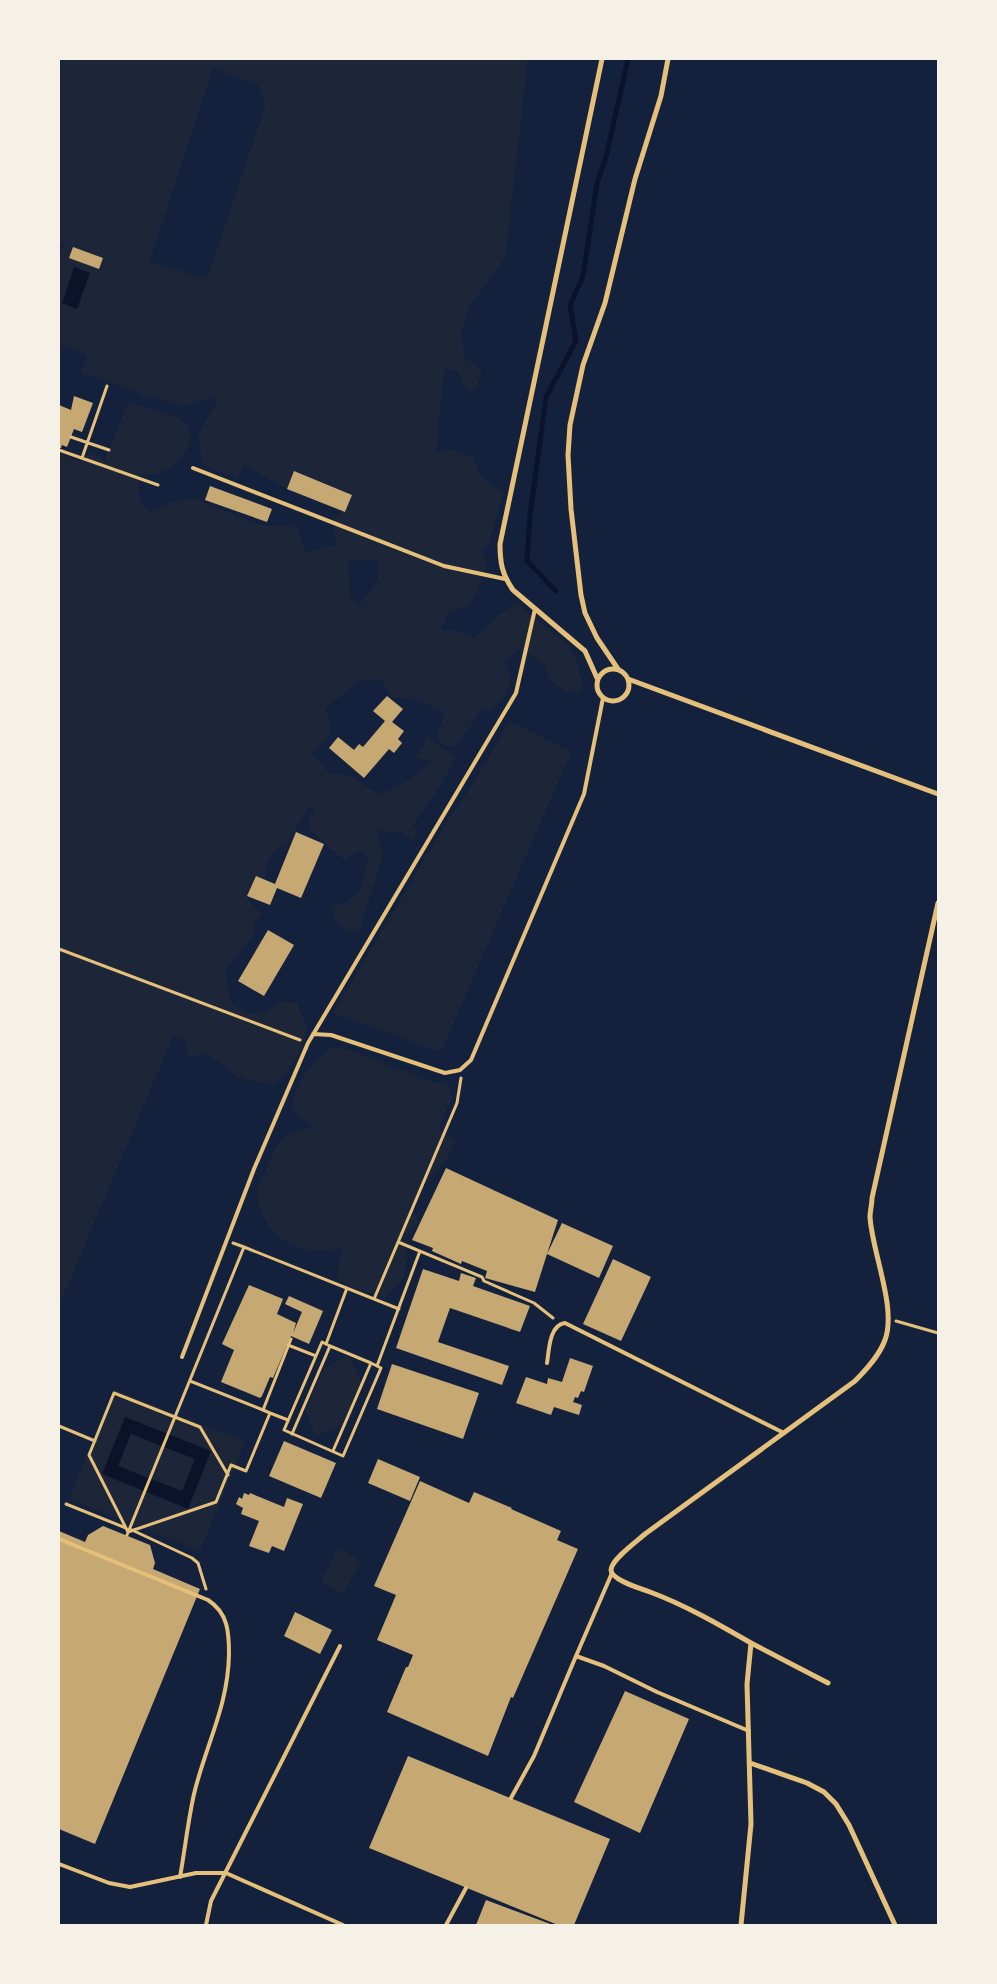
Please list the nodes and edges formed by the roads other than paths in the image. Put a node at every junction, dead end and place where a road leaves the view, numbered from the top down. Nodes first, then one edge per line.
1 (602, 59) edge
2 (668, 59) edge
3 (193, 468) dead end
4 (505, 579) junction
5 (535, 609) junction
6 (618, 669) junction
7 (597, 678) junction
8 (628, 679) junction
9 (603, 698) junction
10 (938, 794) edge
11 (938, 903) edge
12 (313, 1034) junction
13 (182, 1357) dead end
14 (547, 1363) dead end
15 (784, 1433) junction
16 (59, 1539) edge
17 (612, 1574) junction
18 (751, 1642) junction
19 (340, 1646) dead end
20 (576, 1656) junction
21 (828, 1683) dead end
22 (749, 1731) junction
23 (750, 1764) junction
24 (511, 1798) dead end
25 (59, 1864) edge
26 (226, 1873) junction
27 (180, 1877) junction
28 (466, 1888) dead end
29 (206, 1925) edge
30 (343, 1925) edge
31 (446, 1925) edge
32 (741, 1925) edge
33 (895, 1925) edge

1 - 4 street
2 - 6 street
3 - 4 lane
4 - 5 street
5 - 7 street
5 - 12 lane
6 - 7 street
6 - 8 street
7 - 9 street
8 - 9 street
8 - 10 street
9 - 12 lane
11 - 15 street
12 - 13 lane
14 - 15 lane
15 - 17 street
16 - 27 lane
17 - 18 street
17 - 20 lane
18 - 21 street
18 - 22 street
19 - 26 lane
20 - 22 lane
20 - 24 lane
22 - 23 street
23 - 32 street
23 - 33 street
25 - 27 lane
26 - 27 lane
26 - 29 lane
26 - 30 lane
28 - 31 lane

